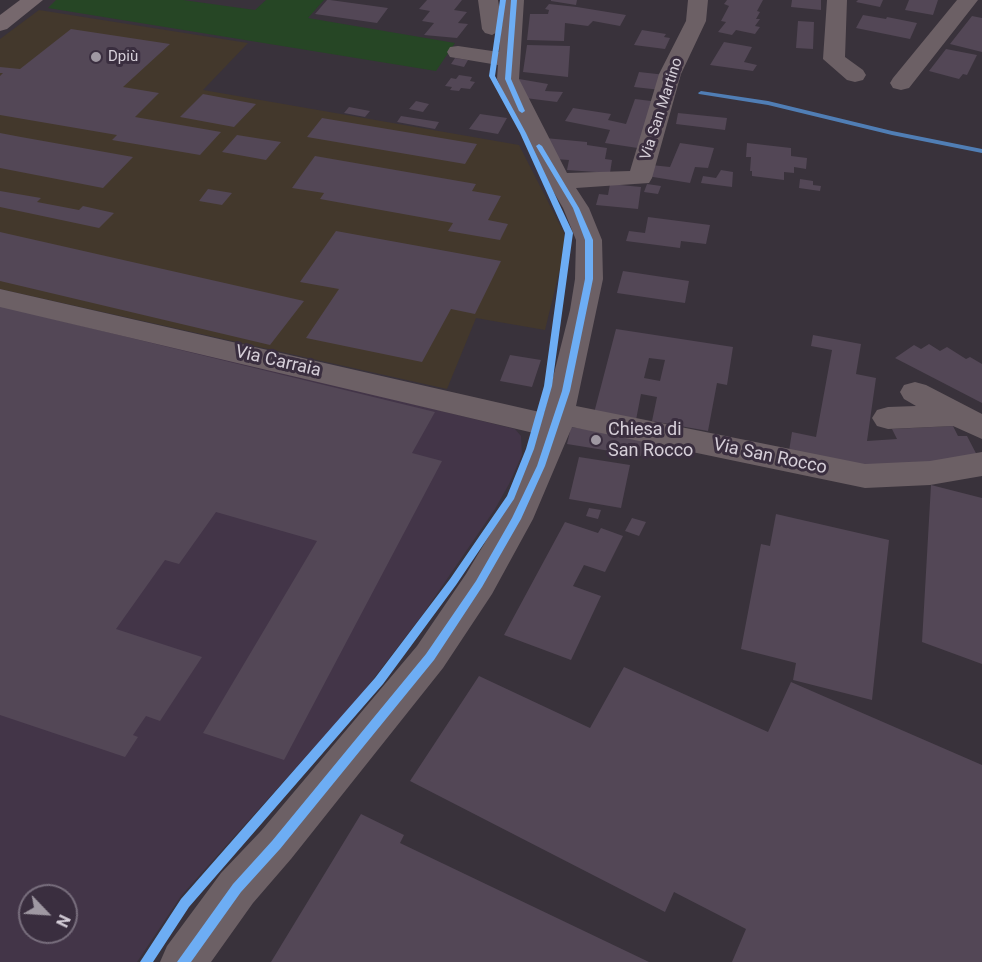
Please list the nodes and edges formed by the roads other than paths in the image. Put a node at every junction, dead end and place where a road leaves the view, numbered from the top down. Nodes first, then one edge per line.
1 (33, 0) edge
2 (488, 0) edge
3 (514, 0) edge
4 (698, 0) edge
5 (837, 0) edge
6 (968, 0) edge
7 (0, 24) edge
8 (492, 29) dead end
9 (458, 52) dead end
10 (508, 60) junction
11 (855, 75) dead end
12 (901, 83) dead end
13 (560, 181) junction
14 (0, 298) edge
15 (915, 392) dead end
16 (888, 418) dead end
17 (558, 420) junction
18 (971, 422) edge
19 (982, 464) edge
20 (183, 962) edge

1 - 7 main road
2 - 8 street
3 - 10 street
4 - 13 street, Via San Martino
5 - 11 street
6 - 12 street
9 - 10 street
10 - 13 street
13 - 17 street
14 - 17 street, Via Carraia
15 - 18 street
16 - 18 street
17 - 19 street, Via San Rocco
17 - 20 street

